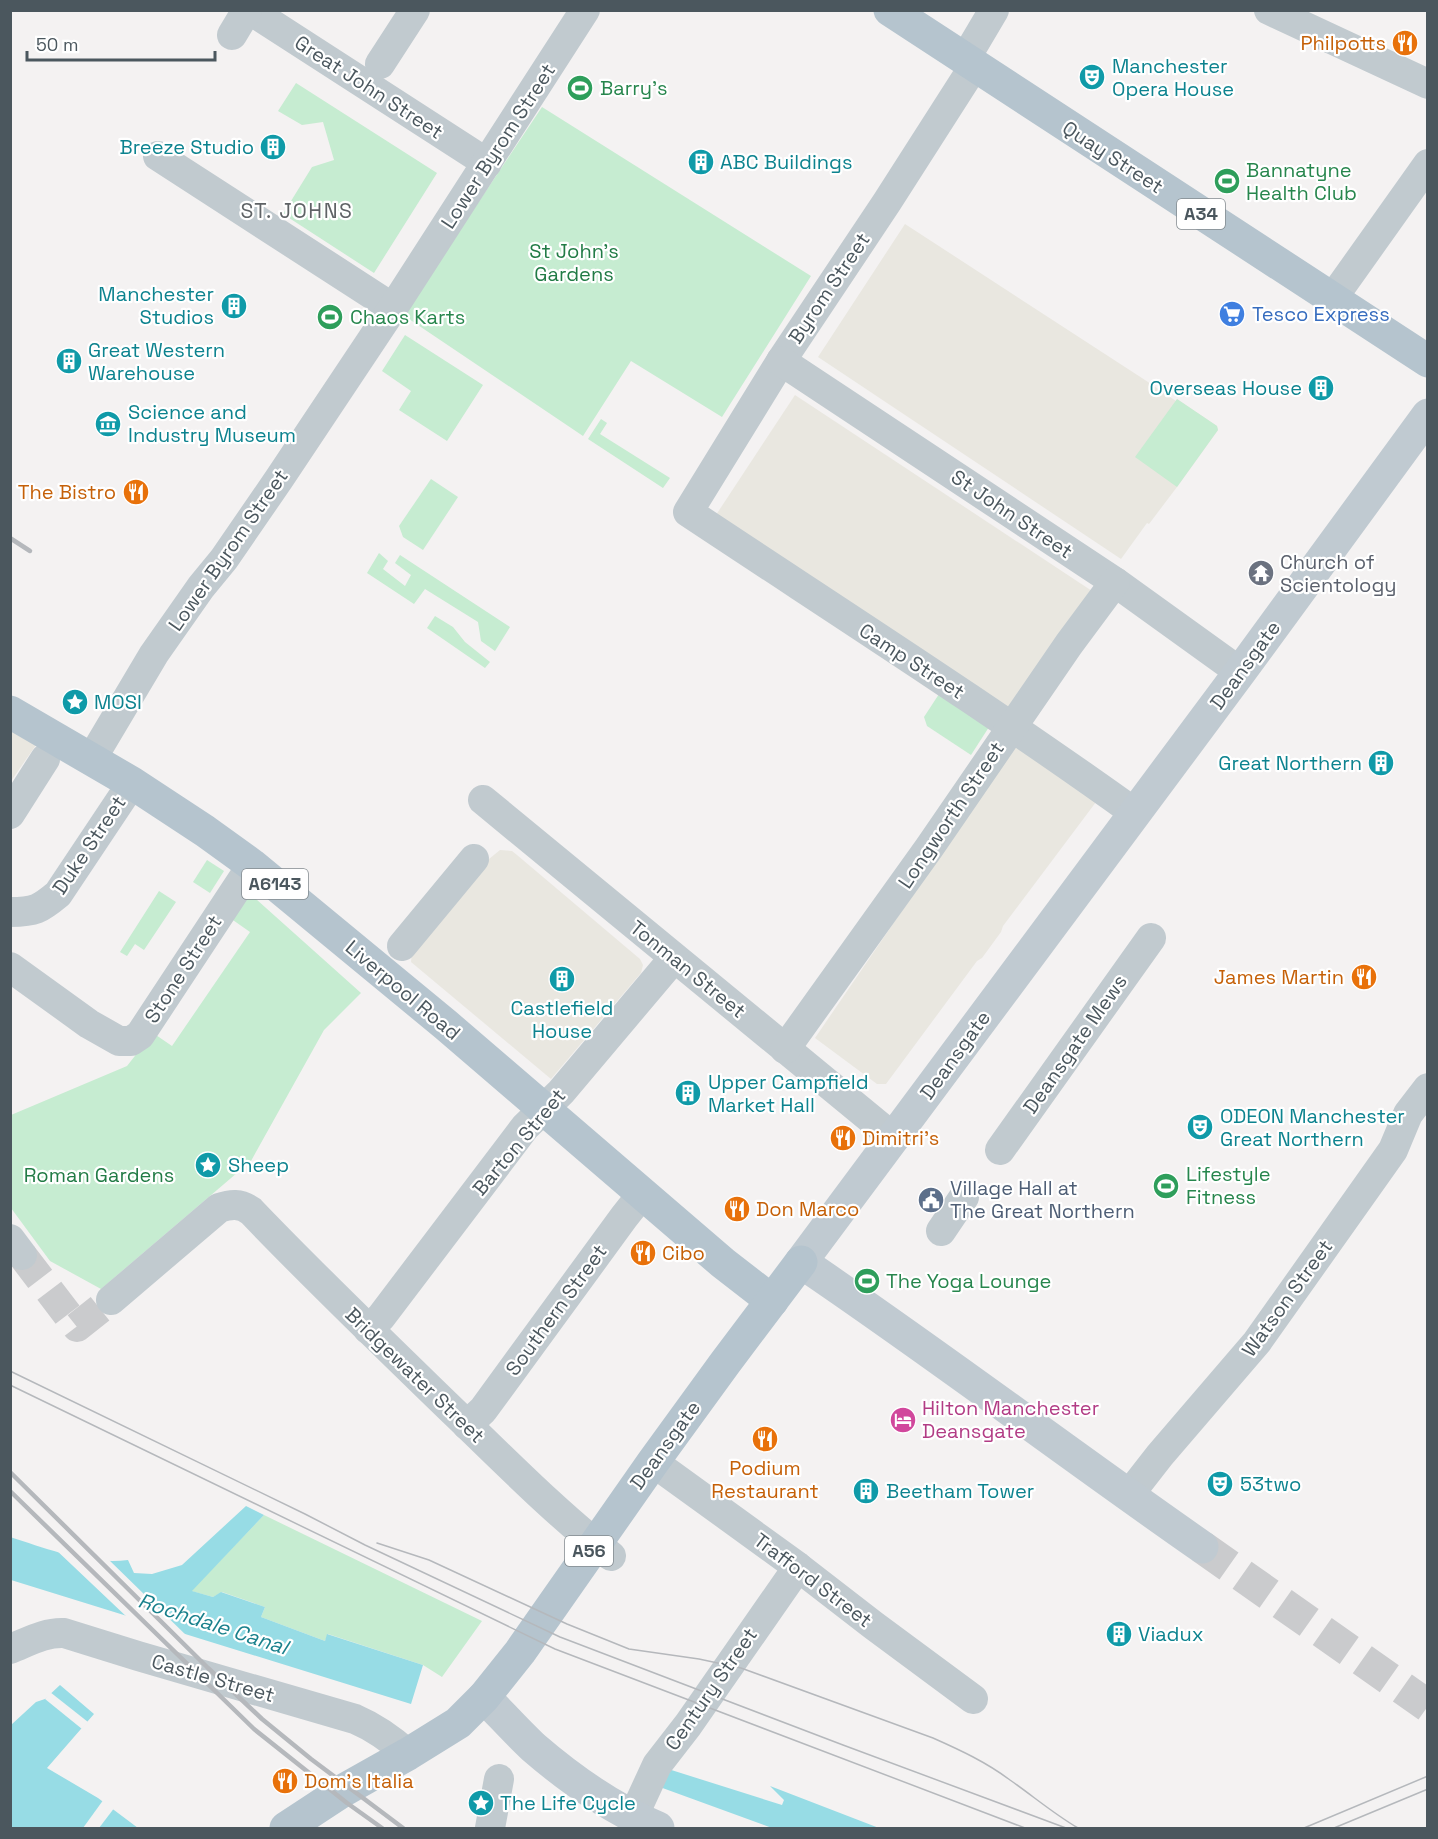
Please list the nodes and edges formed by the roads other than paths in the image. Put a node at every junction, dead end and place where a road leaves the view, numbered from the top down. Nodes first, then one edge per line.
1 (415, 10) edge
2 (585, 10) edge
3 (890, 10) edge
4 (994, 10) edge
5 (1269, 10) edge
6 (243, 19) edge
7 (969, 63) junction
8 (380, 64) dead end
9 (1424, 74) edge
10 (158, 156) dead end
11 (487, 163) junction
12 (1428, 165) edge
13 (1332, 299) junction
14 (393, 308) junction
15 (781, 360) junction
16 (1428, 362) edge
17 (1428, 415) edge
18 (687, 512) joint
19 (1115, 582) junction
20 (1240, 672) junction
21 (10, 712) edge
22 (1012, 725) junction
23 (45, 759) dead end
24 (91, 760) junction
25 (132, 783) junction
26 (483, 800) dead end
27 (1135, 813) junction
28 (10, 814) edge
29 (474, 858) dead end
30 (252, 865) junction
31 (10, 912) edge
32 (1151, 938) dead end
33 (402, 946) dead end
34 (674, 958) junction
35 (10, 967) edge
36 (785, 1048) junction
37 (1428, 1088) edge
38 (544, 1108) junction
39 (894, 1138) junction
40 (1000, 1150) dead end
41 (643, 1193) junction
42 (964, 1197) dead end
43 (941, 1231) dead end
44 (801, 1262) junction
45 (111, 1300) tunnel mouth
46 (772, 1301) junction
47 (368, 1329) junction
48 (467, 1425) junction
49 (653, 1462) junction
50 (1128, 1496) junction
51 (1202, 1547) tunnel mouth
52 (603, 1550) junction
53 (798, 1567) junction
54 (10, 1649) edge
55 (484, 1697) junction
56 (973, 1699) dead end
57 (408, 1754) junction
58 (498, 1784) dead end
59 (645, 1823) edge
60 (286, 1828) edge
61 (490, 1828) edge

1 - 8 street
2 - 11 street, Lower Byrom Street
3 - 7 main road, Quay Street / A34
4 - 7 street, Byrom Street
5 - 9 street
6 - 11 street, Great John Street
7 - 13 main road, Quay Street / A34
7 - 15 street, Byrom Street
10 - 14 street
11 - 14 street, Lower Byrom Street
12 - 13 street
13 - 16 main road, Quay Street / A34
14 - 24 street, Lower Byrom Street
15 - 18 street, Byrom Street
15 - 19 street, St John Street
17 - 20 street, Deansgate / A56
18 - 22 street, Camp Street
19 - 20 street, St John Street
19 - 22 street, Longworth Street
20 - 27 street, Deansgate / A56
21 - 24 main road, Liverpool Road / A6143
22 - 27 street, Camp Street
22 - 36 street, Longworth Street
23 - 28 street
24 - 25 main road, Liverpool Road / A6143
25 - 30 main road, Liverpool Road / A6143
25 - 31 street, Duke Street
26 - 34 street, Tonman Street
27 - 39 street, Deansgate / A56
29 - 33 street
30 - 35 street, Stone Street
30 - 38 main road, Liverpool Road / A6143
32 - 40 street, Deansgate Mews
34 - 36 street, Tonman Street
34 - 38 street, Barton Street
36 - 39 street, Tonman Street
37 - 50 street, Watson Street
38 - 41 main road, Liverpool Road / A6143
38 - 47 street, Barton Street
39 - 44 street, Deansgate / A56
41 - 46 main road, Liverpool Road / A6143
41 - 48 street, Southern Street
42 - 43 street
44 - 46 main road, Deansgate / A56
44 - 50 street
45 - 47 street, Bridgewater Street
46 - 49 main road, Deansgate / A56
47 - 48 street, Bridgewater Street
48 - 52 street, Bridgewater Street
49 - 52 main road, Deansgate / A56
49 - 53 street, Trafford Street
50 - 51 street
52 - 55 main road, Deansgate / A56
53 - 56 street, Trafford Street
53 - 59 street, Century Street
54 - 57 street, Castle Street
55 - 57 main road, A56
55 - 59 street
57 - 60 main road, A56
58 - 61 street

